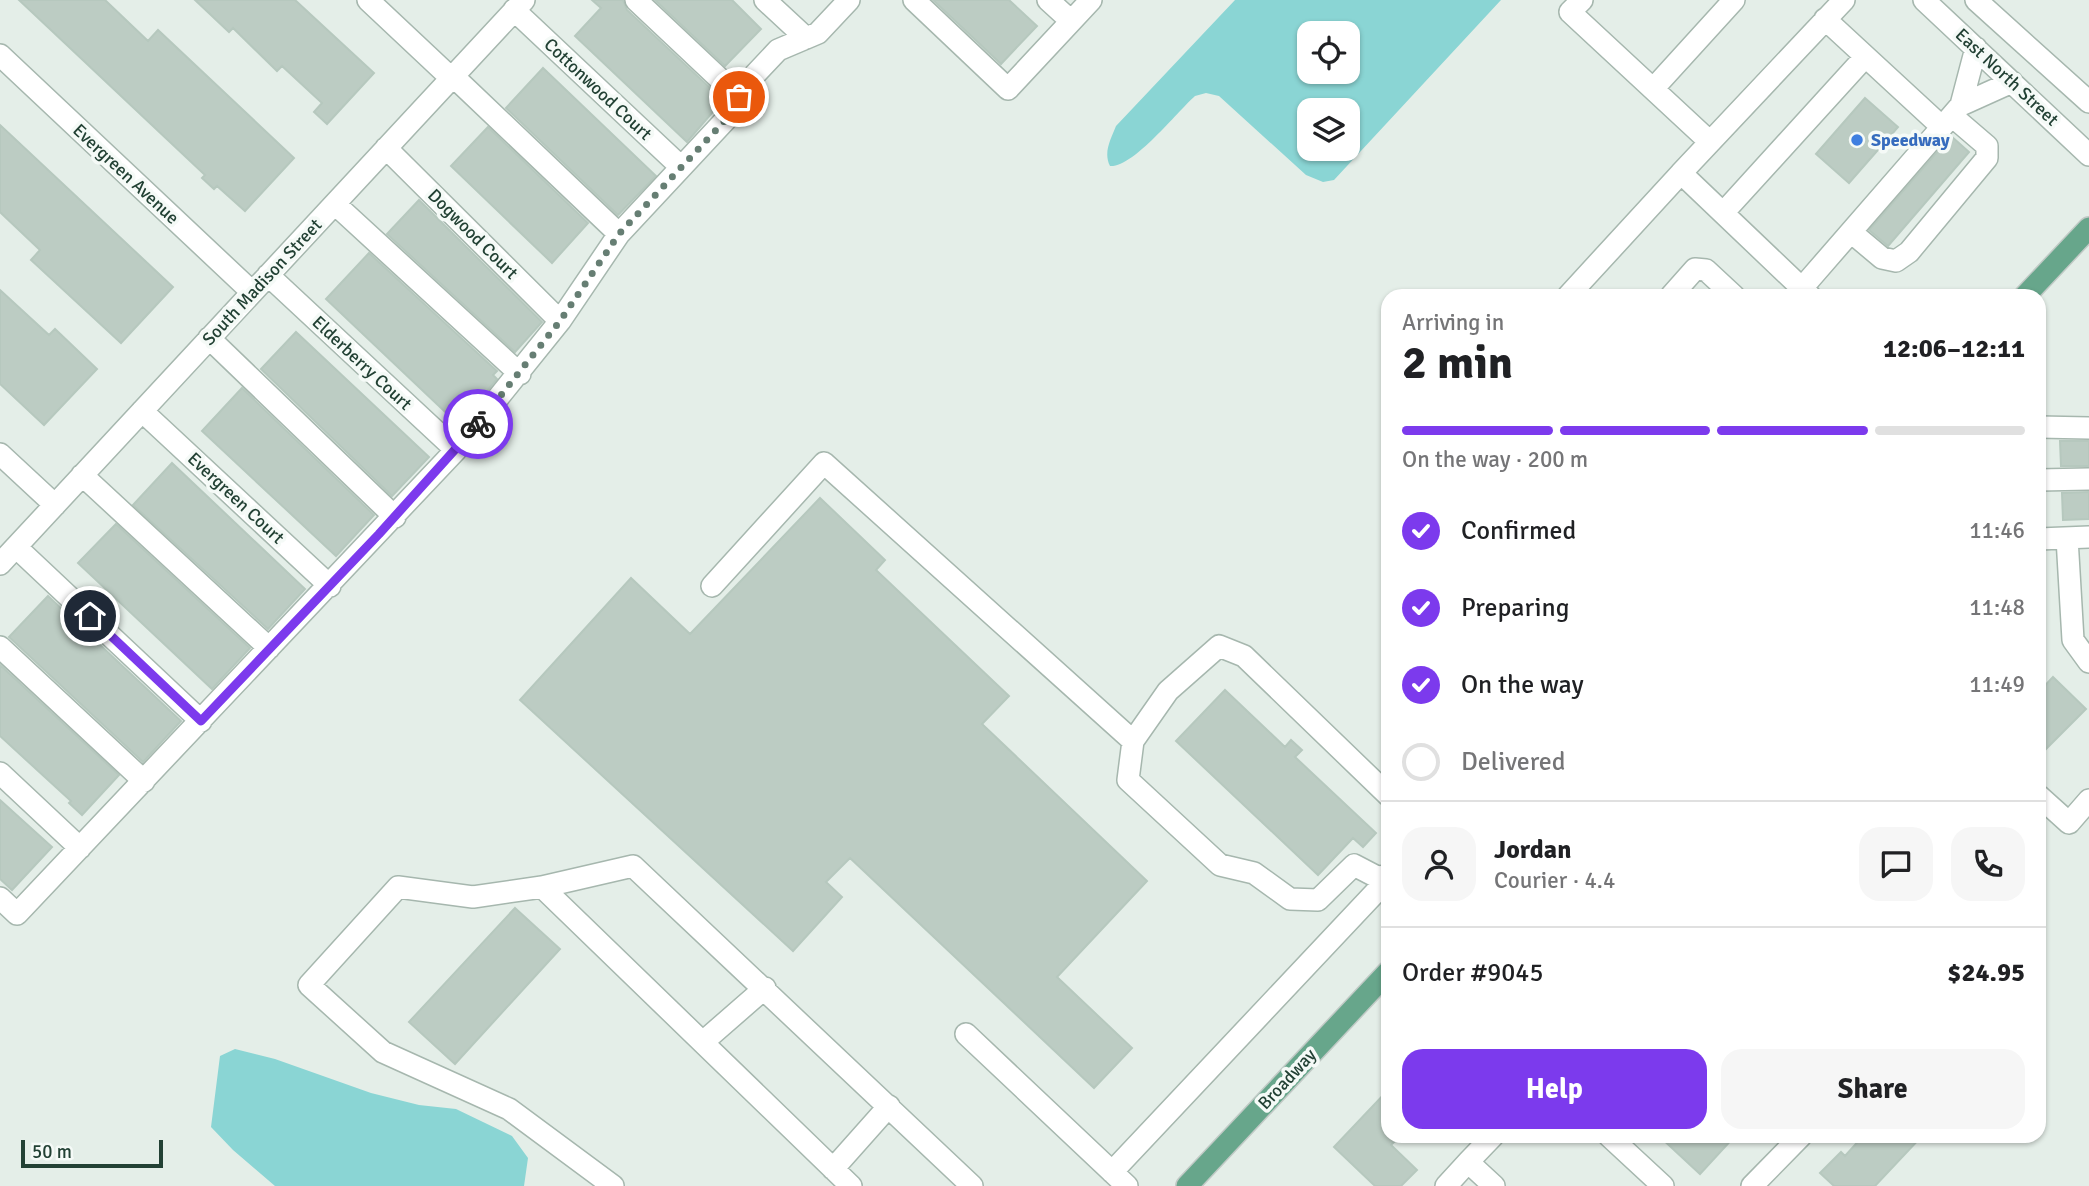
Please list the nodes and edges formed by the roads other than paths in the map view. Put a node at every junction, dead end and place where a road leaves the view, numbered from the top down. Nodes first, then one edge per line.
1 (368, 0) edge
2 (636, 0) edge
3 (765, 0) edge
4 (849, 0) edge
5 (914, 0) edge
6 (1048, 0) edge
7 (1091, 0) edge
8 (1582, 0) edge
9 (1734, 0) edge
10 (1843, 0) edge
11 (1924, 0) edge
12 (1976, 0) edge
13 (519, 5) edge
14 (1825, 19) junction
15 (1071, 21) junction
16 (806, 38) junction
17 (1976, 48) junction
18 (0, 55) edge
19 (1866, 57) junction
20 (452, 77) junction
21 (2012, 82) junction
22 (1653, 89) junction
23 (739, 97) junction
24 (2089, 102) edge
25 (1952, 116) junction
26 (1710, 142) junction
27 (386, 148) junction
28 (2089, 155) edge
29 (681, 167) junction
30 (1681, 173) junction
31 (335, 204) junction
32 (1723, 214) junction
33 (2089, 228) edge
34 (1851, 232) junction
35 (619, 234) junction
36 (268, 275) junction
37 (1574, 289) edge
38 (1677, 289) edge
39 (1726, 289) edge
40 (1797, 289) edge
41 (1801, 289) edge
42 (2032, 289) edge
43 (252, 292) junction
44 (560, 321) junction
45 (209, 338) junction
46 (520, 374) junction
47 (142, 411) junction
48 (2046, 427) edge
49 (2089, 428) edge
50 (456, 450) junction
51 (0, 454) edge
52 (82, 475) junction
53 (2089, 479) edge
54 (2046, 480) edge
55 (55, 505) junction
56 (395, 517) junction
57 (2089, 537) edge
58 (2067, 538) junction
59 (2046, 539) edge
60 (16, 547) junction
61 (0, 564) edge
62 (330, 586) junction
63 (712, 586) dead end
64 (0, 647) edge
65 (269, 648) junction
66 (2089, 662) edge
67 (201, 721) junction
68 (1133, 741) junction
69 (0, 773) edge
70 (144, 781) junction
71 (1381, 788) edge
72 (2089, 800) edge
73 (2046, 802) edge
74 (80, 848) junction
75 (1381, 877) edge
76 (1381, 886) edge
77 (542, 887) junction
78 (0, 898) edge
79 (1381, 979) edge
80 (765, 988) junction
81 (966, 1034) dead end
82 (704, 1042) junction
83 (889, 1106) junction
84 (1486, 1143) edge
85 (1617, 1143) edge
86 (1794, 1143) edge
87 (1468, 1162) junction
88 (832, 1169) junction
89 (1119, 1179) edge
90 (600, 1182) edge
91 (851, 1186) edge
92 (972, 1186) edge
93 (1187, 1186) edge
94 (1446, 1186) edge
95 (1494, 1186) edge
96 (1663, 1186) edge
97 (1752, 1186) edge

1 - 20 street
2 - 23 street
3 - 16 street
4 - 16 street
5 - 15 street
6 - 15 street
7 - 15 street
8 - 22 street
9 - 22 street
10 - 14 street
11 - 17 street, East North Street
12 - 24 street, East North Street
13 - 20 street, South Madison Street
13 - 29 street, Cottonwood Court
14 - 19 street
14 - 26 street
16 - 23 street
17 - 21 street, East North Street
17 - 25 street
18 - 43 street, Evergreen Avenue
19 - 25 street
19 - 32 street
20 - 27 street, South Madison Street
20 - 35 street
21 - 25 street
21 - 28 street, East North Street
22 - 26 street
23 - 29 street
25 - 34 street
25 - 34 street
26 - 30 street
27 - 31 street, South Madison Street
27 - 44 street, Dogwood Court
29 - 35 street
30 - 32 street
30 - 37 street
31 - 36 street, South Madison Street
31 - 46 street
32 - 40 street
33 - 42 main road
34 - 41 street
35 - 44 street
36 - 43 street, South Madison Street
36 - 50 street, Elderberry Court
38 - 39 street
43 - 45 street, South Madison Street
44 - 46 street
45 - 47 street, South Madison Street
45 - 56 street
46 - 50 street
47 - 52 street, South Madison Street
47 - 62 street, Evergreen Court
48 - 49 street
50 - 56 street
51 - 55 street
52 - 55 street, South Madison Street
52 - 65 street
53 - 54 street
55 - 60 street, South Madison Street
56 - 62 street
57 - 58 street
58 - 59 street
58 - 66 street
60 - 61 street, South Madison Street
60 - 67 street
62 - 65 street
63 - 68 street
64 - 70 street
65 - 67 street
67 - 70 street
68 - 71 street
68 - 75 street
69 - 74 street
70 - 74 street
72 - 73 street
74 - 78 street
76 - 89 street
77 - 80 street
77 - 82 street
77 - 90 street
79 - 93 main road, Broadway
80 - 82 street
80 - 83 street
81 - 89 street
82 - 88 street
83 - 88 street
83 - 92 street
84 - 87 street
85 - 96 street
86 - 97 street
87 - 94 street
87 - 95 street
88 - 91 street

